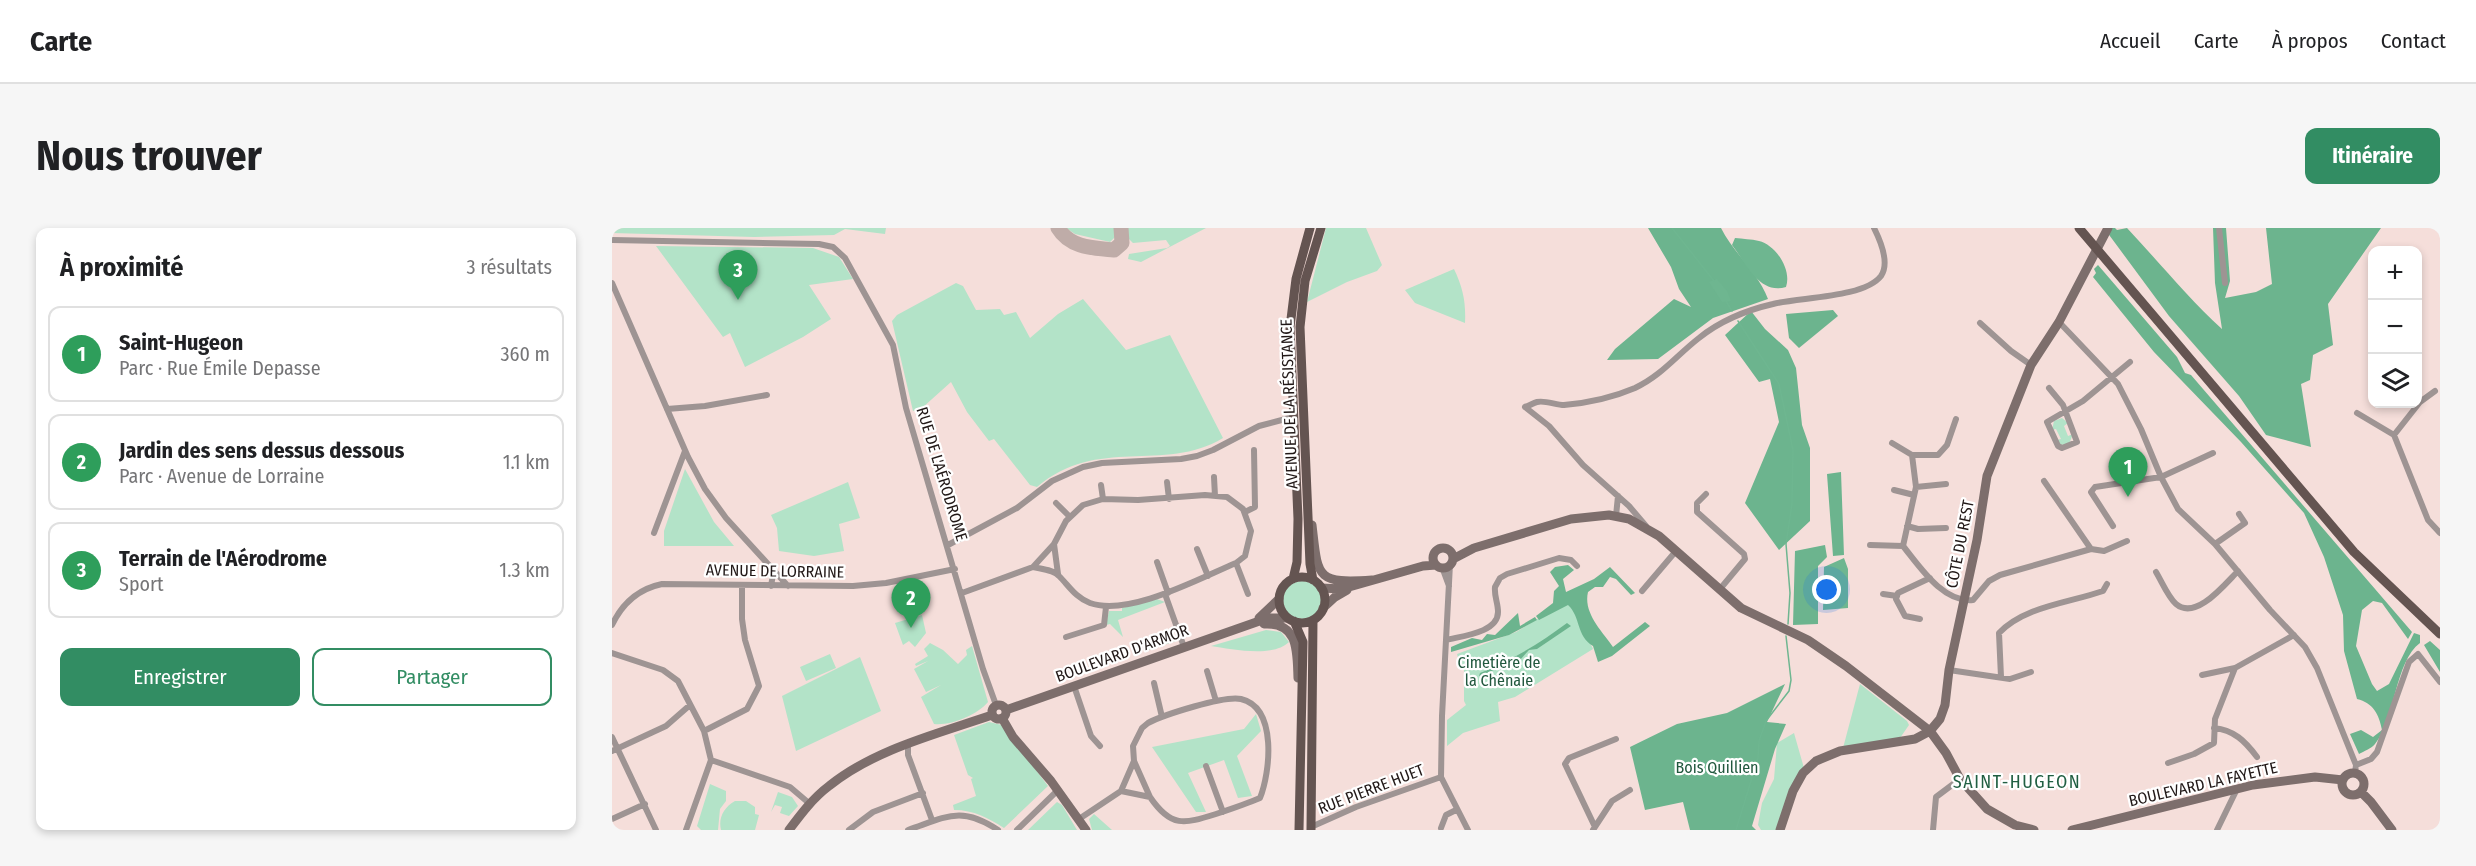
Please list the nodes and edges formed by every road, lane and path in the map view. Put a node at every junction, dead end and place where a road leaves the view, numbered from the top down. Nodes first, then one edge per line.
1 (1310, 228) edge
2 (1321, 228) edge
3 (1874, 228) edge
4 (2079, 228) edge
5 (2108, 228) edge
6 (2219, 228) edge
7 (612, 240) edge
8 (612, 283) edge
9 (2225, 283) dead end
10 (2060, 322) junction
11 (1980, 323) dead end
12 (2130, 362) dead end
13 (2031, 365) junction
14 (2112, 377) junction
15 (2049, 388) dead end
16 (2435, 391) dead end
17 (767, 395) dead end
18 (667, 409) junction
19 (2064, 411) junction
20 (2357, 413) dead end
21 (1293, 417) junction
22 (1956, 419) dead end
23 (2394, 435) junction
24 (1892, 444) dead end
25 (1254, 450) dead end
26 (685, 451) junction
27 (2213, 453) dead end
28 (1912, 455) junction
29 (1214, 477) dead end
30 (2161, 477) junction
31 (1307, 481) junction
32 (1167, 482) dead end
33 (2044, 482) dead end
34 (1946, 484) dead end
35 (1101, 485) dead end
36 (1916, 486) junction
37 (1894, 490) dead end
38 (1706, 494) dead end
39 (1914, 495) junction
40 (1215, 496) junction
41 (1618, 496) junction
42 (1103, 499) junction
43 (1169, 499) junction
44 (1056, 502) dead end
45 (1245, 512) junction
46 (2239, 514) dead end
47 (1616, 516) junction
48 (1070, 517) junction
49 (1907, 526) junction
50 (2113, 526) dead end
51 (1649, 528) junction
52 (1946, 528) dead end
53 (654, 533) dead end
54 (2440, 533) edge
55 (2127, 541) dead end
56 (1054, 543) junction
57 (2215, 544) junction
58 (948, 545) junction
59 (1870, 545) dead end
60 (1903, 546) junction
61 (1474, 548) junction
62 (1197, 549) dead end
63 (1447, 549) junction
64 (2091, 549) junction
65 (1676, 551) junction
66 (1434, 554) junction
67 (1157, 562) dead end
68 (1236, 563) junction
69 (1445, 564) junction
70 (1577, 566) dead end
71 (1033, 567) junction
72 (774, 569) junction
73 (955, 569) junction
74 (2238, 571) junction
75 (2156, 572) dead end
76 (1058, 574) junction
77 (1388, 575) junction
78 (1208, 576) junction
79 (1930, 578) junction
80 (1293, 579) junction
81 (1314, 580) junction
82 (1372, 580) junction
83 (2107, 584) dead end
84 (742, 586) junction
85 (771, 586) junction
86 (788, 586) junction
87 (1321, 588) junction
88 (1720, 590) junction
89 (1642, 591) dead end
90 (962, 593) junction
91 (1166, 593) junction
92 (1248, 594) dead end
93 (1882, 594) dead end
94 (1897, 596) junction
95 (1279, 599) junction
96 (1964, 600) junction
97 (1106, 607) junction
98 (1323, 608) junction
99 (1920, 619) dead end
100 (1291, 620) junction
101 (1313, 620) junction
102 (612, 625) edge
103 (1249, 625) junction
104 (2440, 634) edge
105 (2294, 635) junction
106 (1066, 637) dead end
107 (1446, 640) junction
108 (1184, 647) junction
109 (612, 653) edge
110 (2235, 668) junction
111 (1949, 670) junction
112 (1207, 671) dead end
113 (2031, 672) dead end
114 (2202, 675) dead end
115 (2001, 678) junction
116 (2440, 682) edge
117 (1154, 683) dead end
118 (1074, 686) junction
119 (1216, 701) junction
120 (690, 705) junction
121 (996, 705) joint
122 (1000, 715) junction
123 (1300, 715) junction
124 (1162, 717) junction
125 (2214, 728) junction
126 (704, 731) junction
127 (1930, 731) junction
128 (612, 737) edge
129 (1616, 739) dead end
130 (908, 746) junction
131 (1100, 746) dead end
132 (615, 750) edge
133 (2257, 757) dead end
134 (711, 760) junction
135 (1134, 761) junction
136 (2168, 762) dead end
137 (1206, 766) dead end
138 (2355, 769) junction
139 (1441, 777) junction
140 (1960, 779) junction
141 (2343, 780) junction
142 (2237, 789) junction
143 (1058, 790) junction
144 (1630, 790) dead end
145 (1121, 791) junction
146 (923, 792) junction
147 (2361, 792) junction
148 (1150, 797) junction
149 (645, 804) junction
150 (810, 804) junction
151 (1456, 810) junction
152 (1223, 812) junction
153 (612, 819) edge
154 (1079, 819) junction
155 (932, 820) junction
156 (923, 827) edge
157 (1311, 828) edge
158 (1441, 828) dead end
159 (1594, 829) edge
160 (2077, 829) edge
161 (656, 830) edge
162 (686, 830) edge
163 (789, 830) edge
164 (849, 830) edge
165 (908, 830) edge
166 (998, 830) edge
167 (1017, 830) edge
168 (1086, 830) edge
169 (1299, 830) edge
170 (1468, 830) edge
171 (1780, 830) edge
172 (1933, 830) edge
173 (2034, 830) edge
174 (2217, 830) edge
175 (2392, 830) edge

1 - 21 main road, AVENUE DE LA RÉSISTANCE
2 - 31 main road, AVENUE DE LA RÉSISTANCE
3 - 41 street
4 - 104 main road
5 - 10 main road, CÔTE DU REST
6 - 9 street
7 - 58 street, RUE DE L'AÉRODROME
8 - 18 street
10 - 13 main road, CÔTE DU REST
10 - 14 street
11 - 13 street
12 - 14 street
13 - 96 main road, CÔTE DU REST
14 - 19 street
14 - 30 street
15 - 19 street
16 - 23 street
17 - 18 street
18 - 26 street
19 - 19 street
20 - 23 street
21 - 58 street
21 - 80 main road, AVENUE DE LA RÉSISTANCE
22 - 28 street
23 - 54 street
24 - 28 street
25 - 45 street
26 - 53 street
26 - 72 street
27 - 30 street
28 - 36 street
29 - 40 street
30 - 50 street
30 - 57 street
31 - 81 main road, AVENUE DE LA RÉSISTANCE
31 - 82 main road
32 - 43 street
33 - 64 street
34 - 36 street
35 - 42 street
36 - 39 street
37 - 39 street
38 - 88 street
39 - 49 street
40 - 43 street
40 - 45 street
41 - 47 street
41 - 51 street
42 - 43 street
42 - 48 street
44 - 48 street
45 - 68 street
46 - 57 street
47 - 51 main road
47 - 61 main road
48 - 56 street
49 - 52 street
49 - 60 street
51 - 65 main road
55 - 64 street
56 - 71 street
56 - 76 street
57 - 74 street
58 - 73 street, RUE DE L'AÉRODROME
59 - 60 street
60 - 79 street
61 - 63 main road
61 - 69 main road
62 - 78 street
63 - 66 main road
63 - 69 main road
64 - 96 street
65 - 88 main road
65 - 89 street
66 - 69 main road
66 - 77 main road
67 - 91 street
68 - 78 street
68 - 92 street
69 - 77 main road
69 - 107 street
70 - 107 street
71 - 76 street
71 - 90 street
72 - 85 street
72 - 86 street
73 - 86 street, AVENUE DE LORRAINE
73 - 90 street, RUE DE L'AÉRODROME
74 - 75 street
74 - 105 street
76 - 97 street
77 - 82 main road
78 - 91 street
79 - 94 street
79 - 96 street
80 - 81 main road
80 - 95 main road
81 - 87 main road
82 - 87 main road
82 - 98 main road
83 - 115 street
84 - 85 street, AVENUE DE LORRAINE
84 - 102 street, AVENUE DE LORRAINE
84 - 126 street
85 - 86 street, AVENUE DE LORRAINE
87 - 98 main road
88 - 127 main road
90 - 121 street, RUE DE L'AÉRODROME
91 - 97 street
91 - 108 street
93 - 94 street
94 - 99 street
95 - 100 main road
95 - 103 main road, BOULEVARD D'ARMOR
96 - 111 main road, CÔTE DU REST
97 - 106 street
98 - 101 main road
100 - 101 main road
100 - 103 main road, BOULEVARD D'ARMOR
100 - 123 main road
101 - 157 main road
103 - 108 main road, BOULEVARD D'ARMOR
103 - 123 main road
105 - 110 street
105 - 138 street
107 - 139 street
108 - 118 main road, BOULEVARD D'ARMOR
109 - 120 street
110 - 114 street
110 - 125 street
111 - 115 street
111 - 127 main road, CÔTE DU REST
112 - 119 street
113 - 115 street
116 - 138 street
117 - 124 street
118 - 122 main road, BOULEVARD D'ARMOR
118 - 131 street
119 - 124 street
119 - 152 street
120 - 126 street
120 - 132 street
121 - 122 main road
122 - 130 main road, BOULEVARD D'ARMOR
122 - 143 main road
123 - 169 main road
124 - 135 street
125 - 133 street
125 - 136 street
126 - 134 street
127 - 140 main road
127 - 171 main road
128 - 132 street
129 - 159 street
130 - 146 street
130 - 150 main road, BOULEVARD D'ARMOR
132 - 149 street
134 - 150 street
134 - 162 street
135 - 145 street
135 - 148 street
137 - 152 street
138 - 141 main road
138 - 147 main road
139 - 151 street
139 - 157 street, RUE PIERRE HUET
140 - 172 street
140 - 173 main road
141 - 142 main road, BOULEVARD LA FAYETTE
141 - 147 main road
142 - 160 main road, BOULEVARD LA FAYETTE
142 - 174 street
143 - 154 main road
143 - 167 street
144 - 159 street
145 - 148 street
145 - 154 street
146 - 155 street
146 - 164 street
147 - 175 main road
148 - 152 street
149 - 153 street
149 - 161 street
150 - 163 main road, BOULEVARD D'ARMOR
151 - 158 street
151 - 170 street
154 - 168 main road
155 - 156 street
155 - 166 street
156 - 165 street

